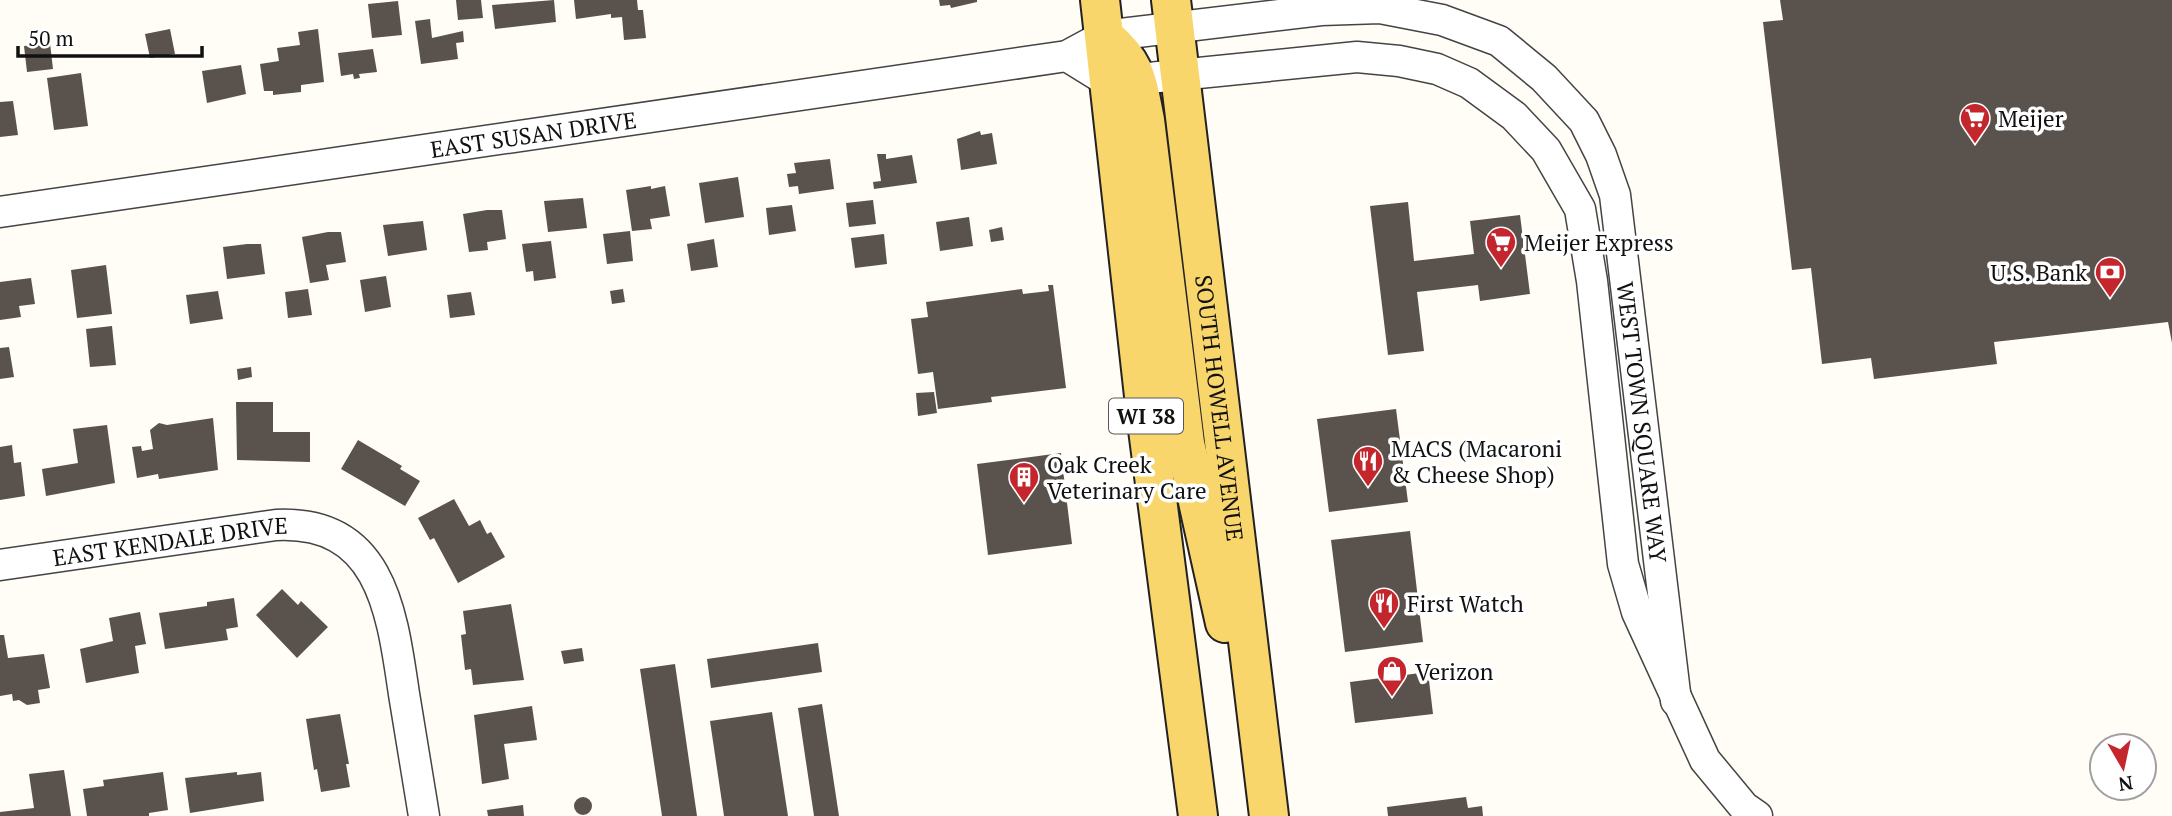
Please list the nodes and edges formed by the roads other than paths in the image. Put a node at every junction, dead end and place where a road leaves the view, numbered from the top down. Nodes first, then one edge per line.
1 (1172, 14) edge
2 (1102, 18) edge
3 (1067, 56) junction
4 (1180, 74) junction
5 (1123, 80) junction
6 (0, 212) edge
7 (0, 565) edge
8 (1676, 701) junction
9 (1264, 770) junction
10 (424, 816) edge
11 (1198, 816) edge
12 (1269, 816) edge
13 (1757, 816) edge

1 - 2 street, WEST TOWN SQUARE WAY
1 - 4 main road, SOUTH HOWELL AVENUE
1 - 8 street, WEST TOWN SQUARE WAY
2 - 3 street, EAST SUSAN DRIVE
2 - 5 main road
3 - 5 street
3 - 6 street, EAST SUSAN DRIVE
4 - 5 street, WEST TOWN SQUARE WAY
4 - 8 street, WEST TOWN SQUARE WAY
4 - 9 main road, SOUTH HOWELL AVENUE
5 - 9 main road
5 - 11 main road, WI 38
7 - 10 street, EAST KENDALE DRIVE
8 - 13 street, WEST TOWN SQUARE WAY
9 - 12 main road, SOUTH HOWELL AVENUE

